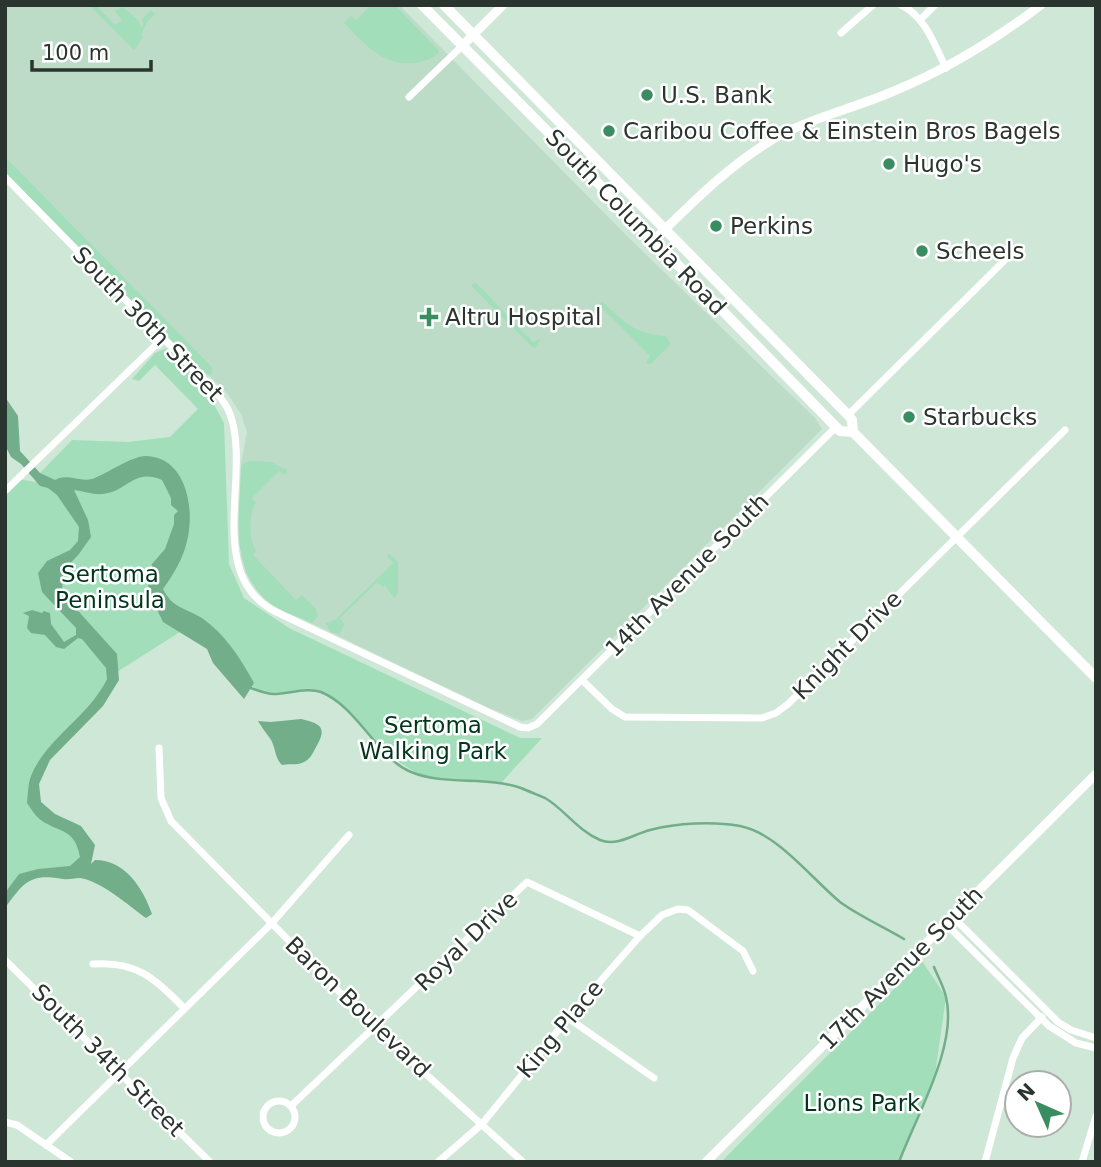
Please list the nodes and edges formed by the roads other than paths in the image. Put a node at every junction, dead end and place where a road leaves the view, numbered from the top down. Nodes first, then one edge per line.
1 (422, 5) edge
2 (444, 5) edge
3 (503, 5) edge
4 (873, 5) edge
5 (901, 5) edge
6 (935, 5) edge
7 (1041, 5) edge
8 (920, 20) junction
9 (841, 33) dead end
10 (473, 35) junction
11 (462, 46) junction
12 (946, 68) junction
13 (409, 97) dead end
14 (5, 177) edge
15 (665, 230) junction
16 (653, 241) junction
17 (1013, 252) dead end
18 (163, 337) junction
19 (808, 396) junction
20 (848, 415) junction
21 (836, 427) junction
22 (1065, 430) dead end
23 (853, 432) junction
24 (5, 491) edge
25 (957, 536) junction
26 (1096, 678) edge
27 (582, 680) junction
28 (537, 724) joint
29 (159, 748) dead end
30 (1096, 774) edge
31 (349, 835) dead end
32 (950, 920) junction
33 (272, 923) junction
34 (640, 936) junction
35 (5, 960) edge
36 (93, 964) dead end
37 (753, 971) dead end
38 (184, 1008) junction
39 (1047, 1012) junction
40 (568, 1017) junction
41 (1041, 1018) junction
42 (376, 1028) junction
43 (1096, 1038) edge
44 (1096, 1048) edge
45 (120, 1071) junction
46 (654, 1078) dead end
47 (291, 1106) junction
48 (1096, 1116) edge
49 (5, 1122) edge
50 (482, 1124) junction
51 (46, 1145) junction
52 (71, 1162) edge
53 (210, 1162) edge
54 (438, 1162) edge
55 (523, 1162) edge
56 (706, 1162) edge
57 (985, 1162) edge
58 (1082, 1162) edge

1 - 11 main road, South Columbia Road
2 - 10 main road, South Columbia Road
3 - 10 street
4 - 9 street
5 - 8 street
6 - 8 street
7 - 12 street
8 - 12 street
10 - 11 street
10 - 15 main road, South Columbia Road
11 - 13 street
11 - 16 main road, South Columbia Road
12 - 15 street
14 - 18 street, South 30th Street
15 - 16 street
15 - 20 main road, South Columbia Road
16 - 19 main road, South Columbia Road
17 - 20 street
18 - 24 street
18 - 28 street, South 30th Street
19 - 20 main road
19 - 21 main road, South Columbia Road
20 - 23 main road, South Columbia Road
21 - 23 main road, South Columbia Road
21 - 27 street, 14th Avenue South
22 - 25 street, Knight Drive
23 - 25 main road, South Columbia Road
25 - 26 main road, South Columbia Road
25 - 27 street, Knight Drive
27 - 28 street, 14th Avenue South
29 - 33 street
30 - 32 street, 17th Avenue South
31 - 33 street
32 - 39 street
32 - 41 street
32 - 56 street, 17th Avenue South
33 - 38 street, Baron Boulevard
33 - 42 street, Baron Boulevard
34 - 37 street, King Place
34 - 40 street, King Place
34 - 42 street, Royal Drive
35 - 45 street, South 34th Street
36 - 38 street
38 - 45 street, Baron Boulevard
39 - 41 street
39 - 43 street
40 - 46 street
40 - 50 street, King Place
41 - 44 street
41 - 57 street
42 - 47 street
42 - 50 street, Baron Boulevard
45 - 51 street, Baron Boulevard
45 - 53 street, South 34th Street
47 - 47 street
48 - 58 street
49 - 51 street
50 - 54 street, King Place
50 - 55 street, Baron Boulevard
51 - 52 street

